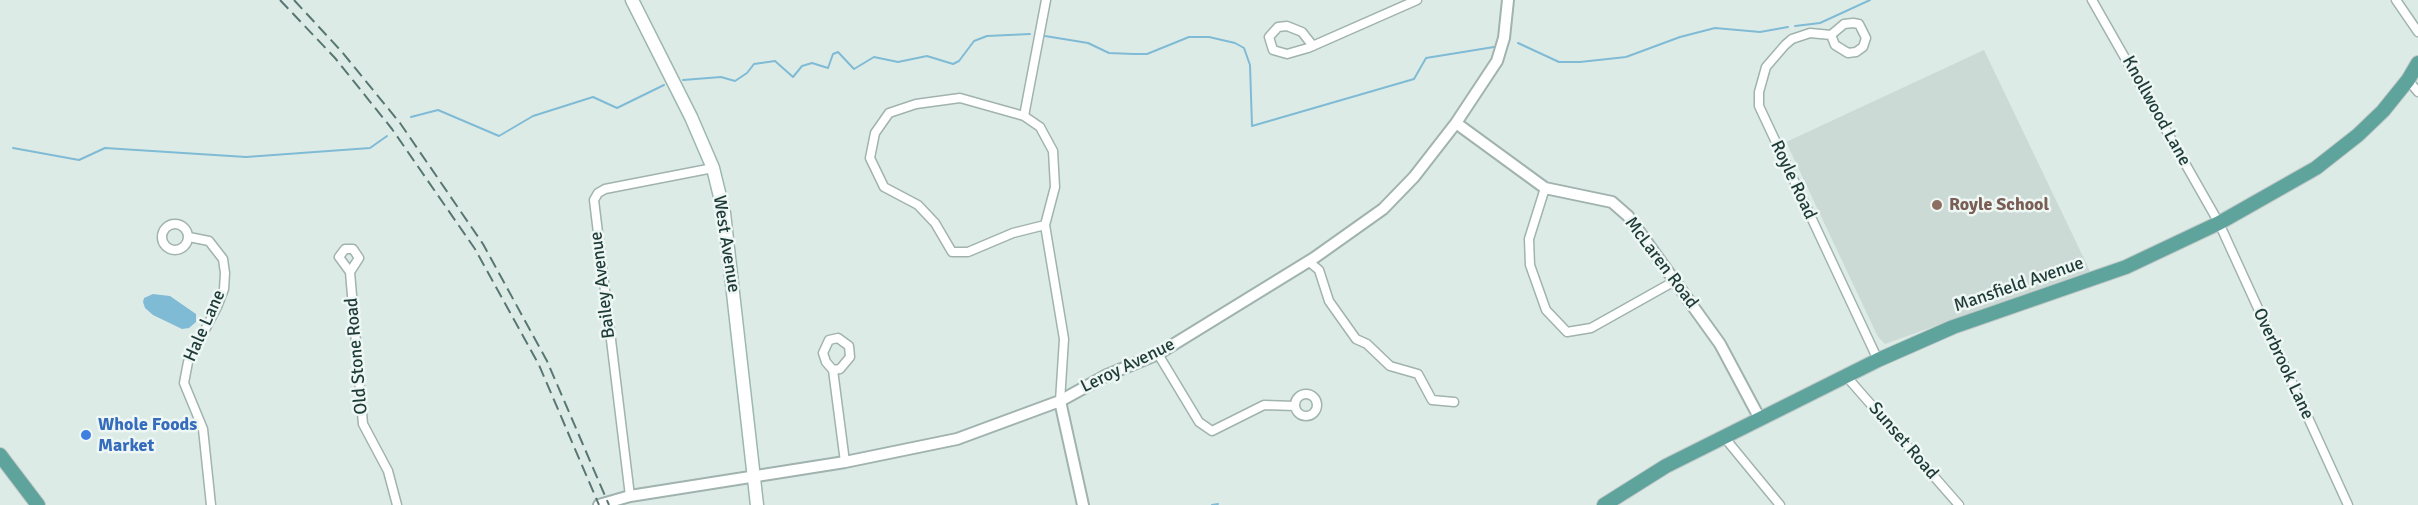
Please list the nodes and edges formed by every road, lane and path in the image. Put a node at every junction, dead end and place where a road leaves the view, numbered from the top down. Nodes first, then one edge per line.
1 (632, 0) edge
2 (1046, 0) edge
3 (1417, 0) edge
4 (1508, 0) edge
5 (2092, 0) edge
6 (2396, 0) edge
7 (2418, 32) edge
8 (1831, 35) dead end
9 (1313, 46) junction
10 (2418, 63) edge
11 (2408, 80) junction
12 (2418, 92) edge
13 (1024, 116) junction
14 (1456, 123) junction
15 (713, 168) junction
16 (1545, 188) junction
17 (2219, 224) junction
18 (1045, 225) junction
19 (189, 237) dead end
20 (1308, 261) junction
21 (350, 272) dead end
22 (1673, 282) junction
23 (1158, 354) junction
24 (1878, 360) junction
25 (833, 370) dead end
26 (1846, 376) junction
27 (1060, 400) junction
28 (1454, 402) dead end
29 (1295, 406) dead end
30 (1760, 419) junction
31 (1724, 437) junction
32 (0, 455) edge
33 (845, 462) junction
34 (755, 477) junction
35 (630, 496) junction
36 (38, 505) edge
37 (211, 505) edge
38 (397, 505) edge
39 (599, 505) edge
40 (758, 505) edge
41 (1083, 505) edge
42 (1604, 505) edge
43 (1780, 505) edge
44 (1959, 505) edge
45 (2348, 505) edge

1 - 15 main road, West Avenue
2 - 13 street
3 - 9 street
4 - 14 street, Leroy Avenue
5 - 17 street, Knollwood Lane
6 - 7 street
8 - 24 street, Royle Road
9 - 9 street
10 - 11 main road, Mansfield Avenue
11 - 12 street
11 - 17 main road, Mansfield Avenue
13 - 18 street
13 - 18 street
14 - 16 street, McLaren Road
14 - 20 street, Leroy Avenue
15 - 34 main road, West Avenue
15 - 35 street, Bailey Avenue
16 - 22 street, McLaren Road
16 - 22 street
17 - 24 main road, Mansfield Avenue
17 - 45 street, Overbrook Lane
18 - 27 street
19 - 37 street, Hale Lane
20 - 23 street, Leroy Avenue
20 - 28 street
21 - 38 street, Old Stone Road
22 - 30 street, McLaren Road
23 - 27 street, Leroy Avenue
23 - 29 street
24 - 26 main road, Mansfield Avenue
25 - 33 street
26 - 30 main road, Mansfield Avenue
26 - 44 street, Sunset Road
27 - 33 street, Leroy Avenue
27 - 41 street
30 - 31 main road, Mansfield Avenue
31 - 42 main road, Mansfield Avenue
31 - 43 street
32 - 36 main road
33 - 34 street, Leroy Avenue
34 - 35 street, Leroy Avenue
34 - 40 main road, West Avenue
35 - 39 street, Leroy Avenue

